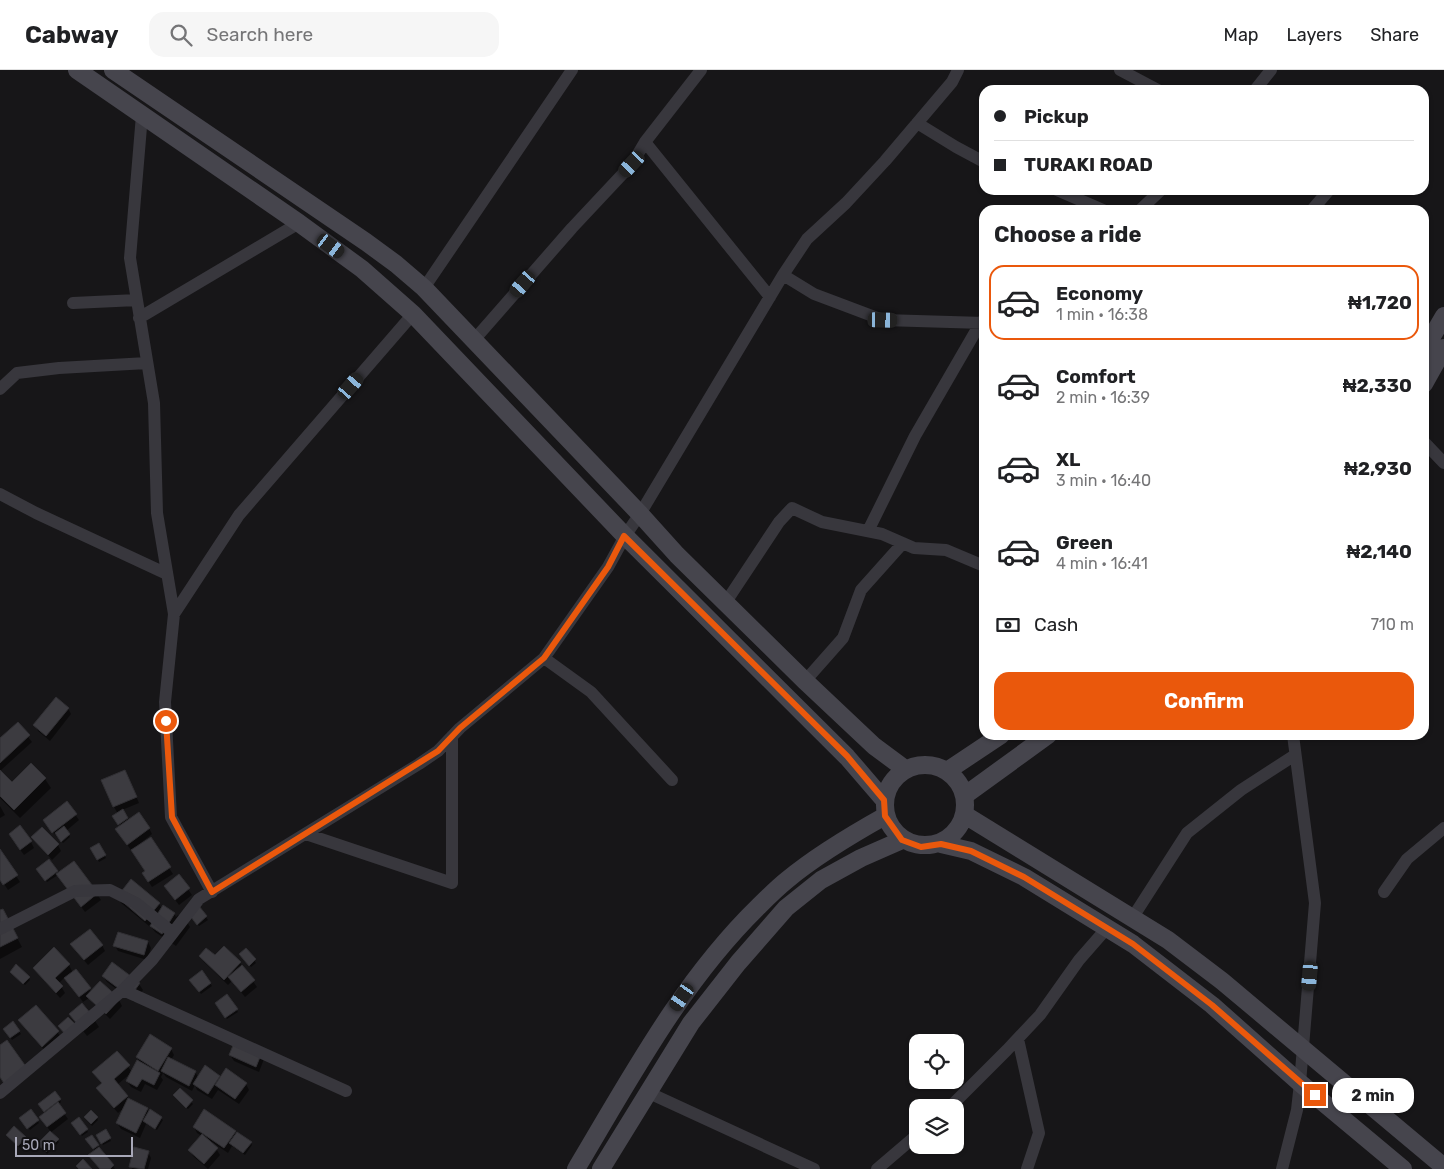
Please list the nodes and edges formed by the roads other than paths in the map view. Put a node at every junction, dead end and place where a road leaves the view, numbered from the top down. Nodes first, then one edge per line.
1 (77, 70) edge
2 (572, 70) edge
3 (701, 70) edge
4 (958, 70) edge
5 (1120, 70) edge
6 (1271, 70) edge
7 (116, 71) edge
8 (1148, 85) edge
9 (1259, 85) edge
10 (142, 115) junction
11 (917, 123) junction
12 (646, 142) junction
13 (979, 159) edge
14 (1068, 195) edge
15 (1156, 195) edge
16 (1324, 195) edge
17 (1092, 205) edge
18 (1145, 205) edge
19 (1316, 205) edge
20 (299, 223) junction
21 (783, 275) junction
22 (424, 288) junction
23 (770, 297) junction
24 (137, 300) junction
25 (73, 303) dead end
26 (413, 314) junction
27 (1444, 316) edge
28 (139, 318) junction
29 (979, 322) edge
30 (979, 329) edge
31 (474, 340) junction
32 (1429, 342) edge
33 (1444, 348) edge
34 (147, 363) junction
35 (1429, 375) edge
36 (0, 389) edge
37 (1429, 447) edge
38 (1444, 463) edge
39 (0, 494) edge
40 (640, 514) junction
41 (868, 531) junction
42 (624, 536) junction
43 (903, 543) junction
44 (979, 564) edge
45 (167, 574) junction
46 (726, 602) junction
47 (174, 614) junction
48 (544, 658) junction
49 (805, 681) junction
50 (452, 736) junction
51 (994, 740) edge
52 (1041, 740) edge
53 (1294, 740) edge
54 (1295, 755) junction
55 (905, 769) junction
56 (947, 772) junction
57 (672, 780) dead end
58 (964, 796) junction
59 (884, 808) junction
60 (965, 815) junction
61 (1444, 828) edge
62 (306, 834) junction
63 (902, 840) junction
64 (941, 844) junction
65 (212, 892) junction
66 (1384, 892) dead end
67 (1133, 917) junction
68 (1107, 928) junction
69 (0, 929) edge
70 (173, 933) junction
71 (123, 990) junction
72 (1018, 1039) junction
73 (1304, 1050) junction
74 (1300, 1083) junction
75 (346, 1091) dead end
76 (647, 1092) junction
77 (0, 1093) edge
78 (957, 1099) edge
79 (909, 1142) edge
80 (1444, 1167) edge
81 (576, 1169) edge
82 (601, 1169) edge
83 (814, 1169) edge
84 (877, 1169) edge
85 (1027, 1169) edge
86 (1282, 1169) edge
87 (1403, 1169) edge

1 - 10 main road
2 - 22 street
3 - 12 street
4 - 11 street
5 - 8 street
6 - 9 street
7 - 22 main road
10 - 20 main road
10 - 24 street
11 - 13 street
11 - 21 street
12 - 23 street
12 - 31 street
14 - 17 street
15 - 18 street
16 - 19 street
20 - 26 main road
20 - 28 street
21 - 23 street
21 - 29 street
22 - 31 main road
23 - 40 street
24 - 25 street
24 - 28 street
26 - 42 main road
26 - 47 street
27 - 32 main road
28 - 34 street
30 - 41 street
31 - 40 main road
33 - 35 main road
34 - 36 street
34 - 45 street
37 - 38 street
39 - 45 street
40 - 42 street
40 - 46 main road
41 - 43 street
41 - 46 street
42 - 48 street
42 - 59 main road
43 - 44 street
43 - 49 street
45 - 47 street
46 - 49 main road
47 - 65 street
48 - 50 street
48 - 57 street
49 - 55 main road
50 - 62 street
50 - 62 street
51 - 56 main road
52 - 58 main road
53 - 54 street
54 - 67 street
54 - 73 street
55 - 56 main road
55 - 59 main road
56 - 58 main road
58 - 60 main road
59 - 63 main road
59 - 81 main road
60 - 64 main road
60 - 67 main road
61 - 66 street
62 - 65 street
63 - 64 main road
63 - 76 main road
64 - 68 main road
65 - 70 street
67 - 73 main road
68 - 72 street
68 - 74 main road
69 - 70 street
70 - 71 street
71 - 75 street
71 - 77 street
72 - 78 street
72 - 85 street
73 - 74 street
73 - 80 main road
74 - 86 street
74 - 87 main road
76 - 82 main road
76 - 83 street
79 - 84 street

